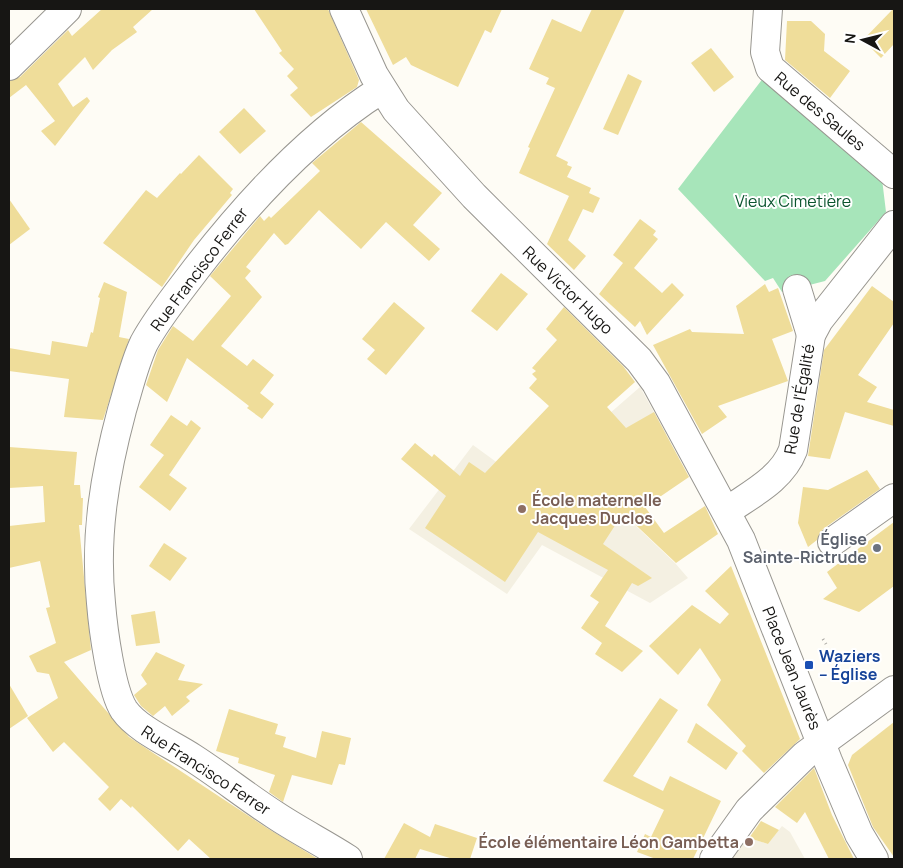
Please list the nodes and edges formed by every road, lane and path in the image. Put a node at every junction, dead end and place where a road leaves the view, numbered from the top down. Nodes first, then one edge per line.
1 (67, 9) edge
2 (344, 9) edge
3 (768, 9) edge
4 (9, 66) edge
5 (382, 89) junction
6 (894, 174) edge
7 (894, 225) edge
8 (797, 289) dead end
9 (811, 335) junction
10 (894, 498) edge
11 (727, 511) junction
12 (832, 542) dead end
13 (823, 639) dead end
14 (826, 644) dead end
15 (894, 690) edge
16 (821, 742) junction
17 (348, 859) edge
18 (714, 859) edge
19 (874, 859) edge

1 - 4 street
2 - 5 street, Rue Victor Hugo
3 - 6 street, Rue des Saules
5 - 11 street, Rue Victor Hugo
5 - 17 street, Rue Francisco Ferrer
7 - 9 street, Rue de l'Égalité
8 - 9 street
9 - 11 street, Rue de l'Égalité
10 - 12 street
11 - 16 street, Place Jean Jaurès
13 - 14 path
15 - 16 street, Place Jean Jaurès
16 - 18 street
16 - 19 street

